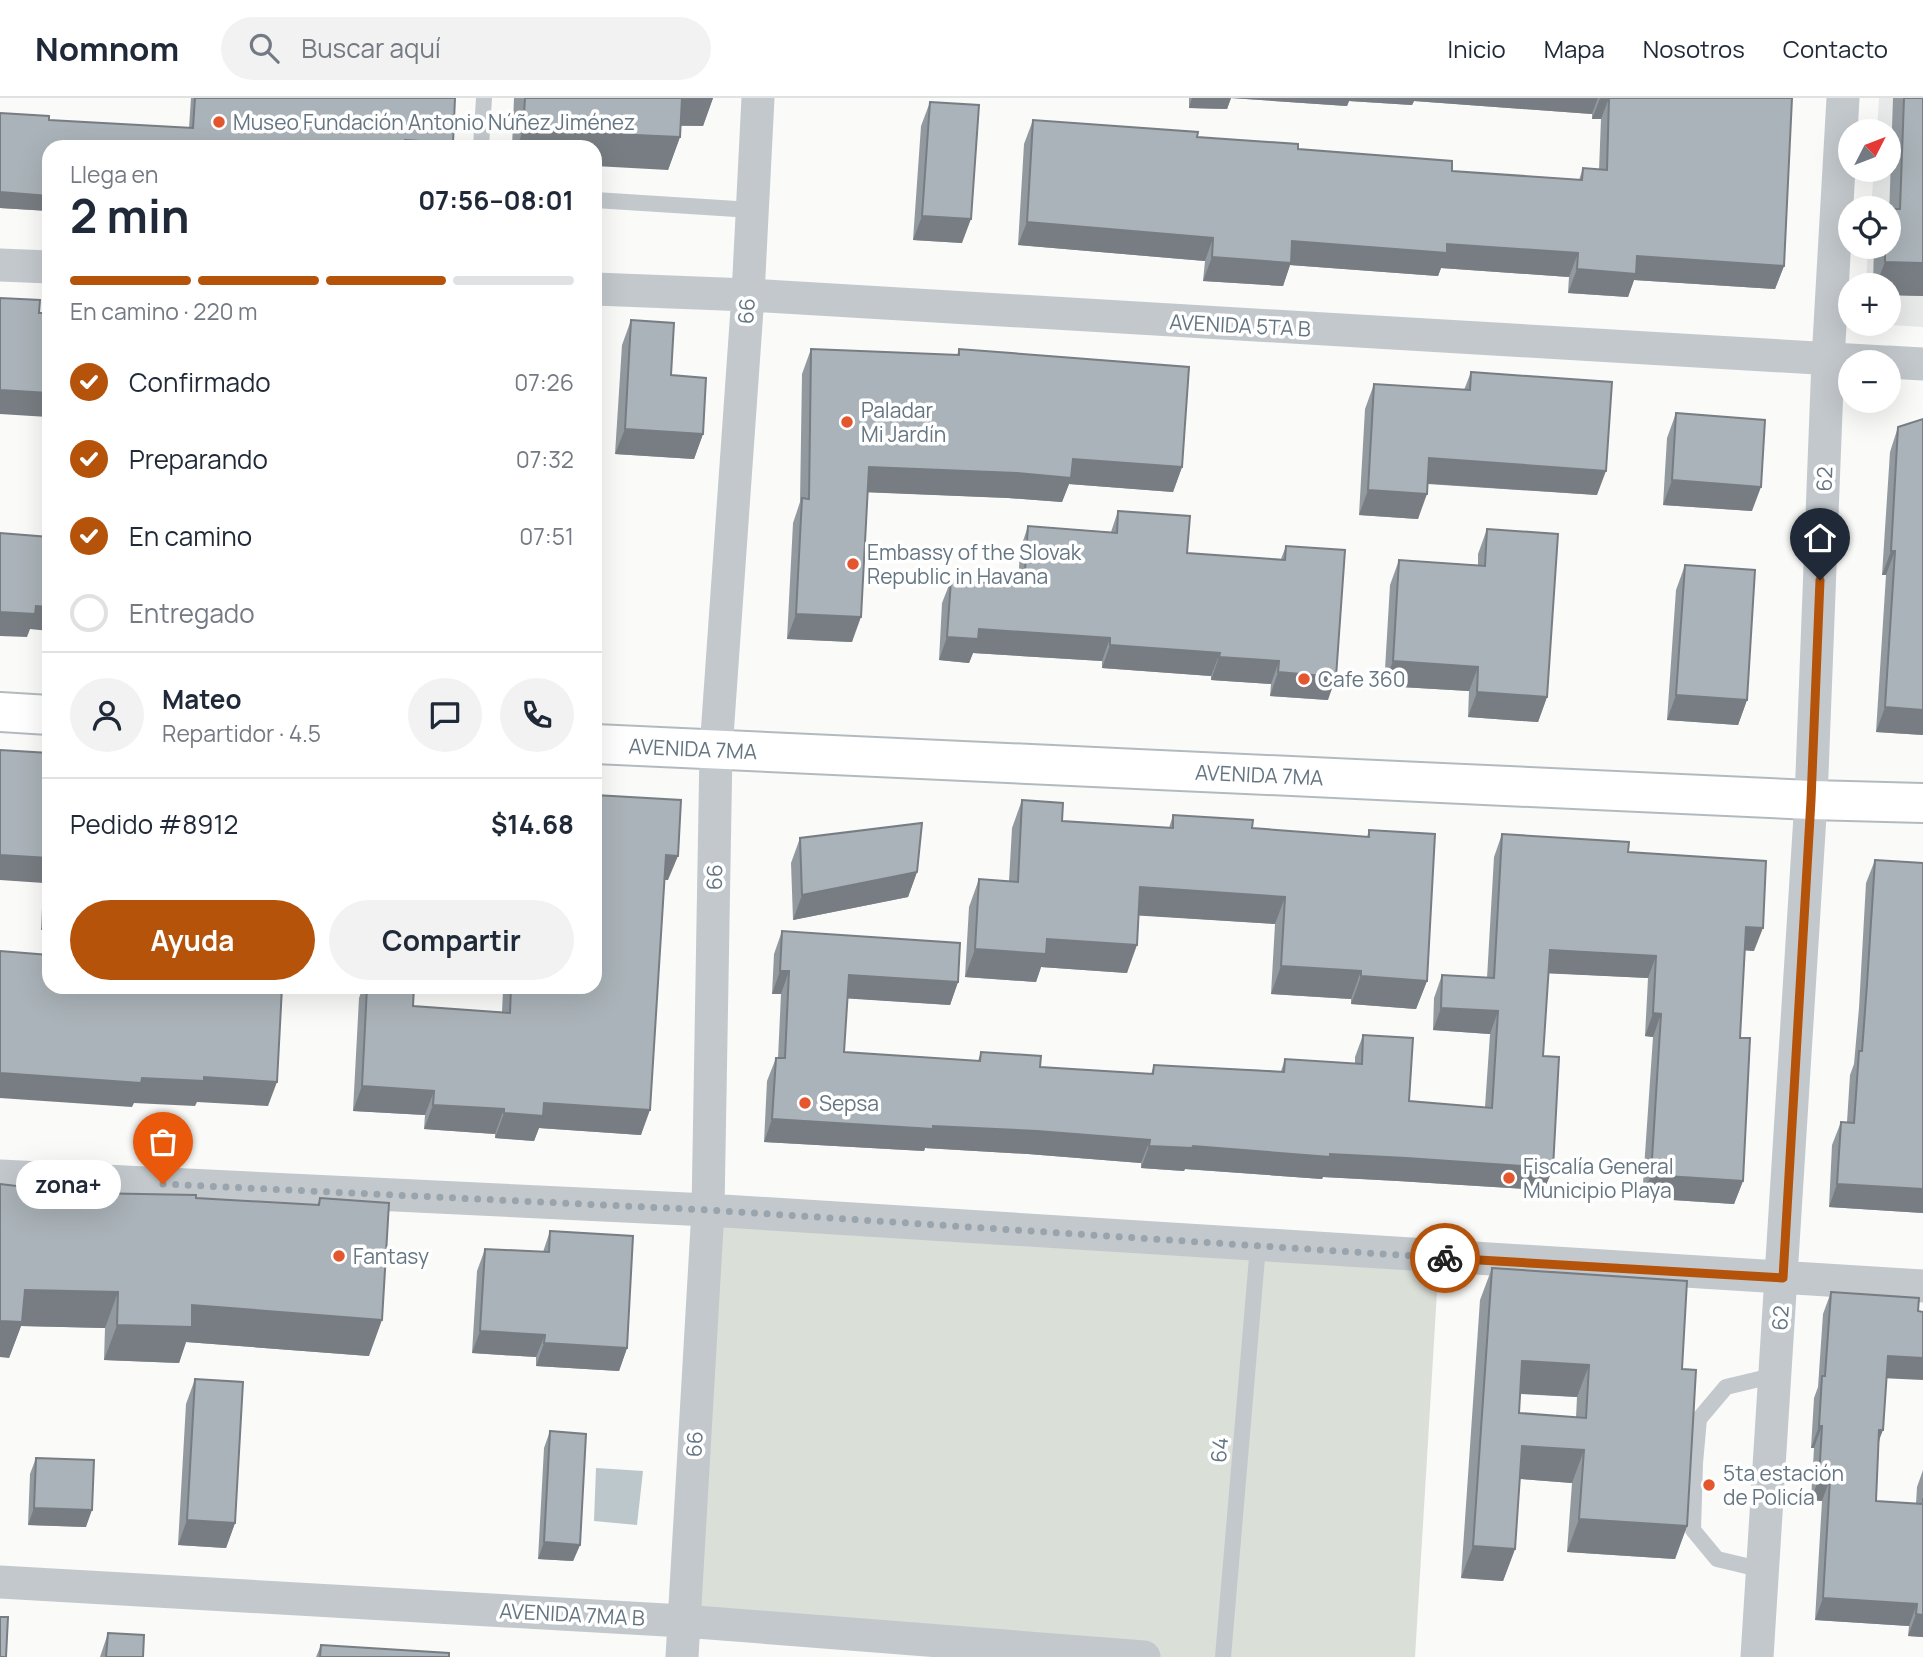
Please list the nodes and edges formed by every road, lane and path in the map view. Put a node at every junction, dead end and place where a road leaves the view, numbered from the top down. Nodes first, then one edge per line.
1 (484, 98) edge
2 (758, 98) edge
3 (1843, 98) edge
4 (481, 140) edge
5 (602, 200) edge
6 (752, 210) junction
7 (0, 265) edge
8 (42, 267) edge
9 (602, 289) edge
10 (748, 295) junction
11 (1828, 360) junction
12 (1838, 360) edge
13 (1901, 363) edge
14 (1923, 364) edge
15 (0, 712) edge
16 (42, 715) edge
17 (602, 744) edge
18 (716, 750) junction
19 (1811, 800) junction
20 (1923, 803) edge
21 (0, 1176) edge
22 (708, 1210) junction
23 (1258, 1246) junction
24 (1783, 1278) junction
25 (1923, 1286) edge
26 (1776, 1375) junction
27 (1763, 1570) junction
28 (0, 1582) edge
29 (684, 1620) junction
30 (682, 1657) edge
31 (1144, 1657) edge
32 (1223, 1657) edge
33 (1757, 1657) edge

1 - 4 lane
2 - 6 street, 66
3 - 11 street, 62
5 - 6 lane
6 - 10 street, 66
7 - 8 street
9 - 10 street, AVENIDA 5TA B
10 - 11 street, AVENIDA 5TA B
10 - 18 street, 66
11 - 12 street, AVENIDA 5TA B
11 - 19 street, 62
13 - 14 street, AVENIDA 5TA B
15 - 16 main road
17 - 18 main road, AVENIDA 7MA
18 - 19 main road, AVENIDA 7MA
18 - 22 street, 66
19 - 20 main road, AVENIDA 7MA
19 - 24 street, 62
21 - 22 street
22 - 23 street
22 - 29 street, 66
23 - 24 street
23 - 32 lane, 64
24 - 25 street
24 - 26 street, 62
26 - 27 street, 62
26 - 27 lane
27 - 33 street, 62
28 - 29 street, AVENIDA 7MA B
29 - 30 street, 66
29 - 31 street, AVENIDA 7MA B

